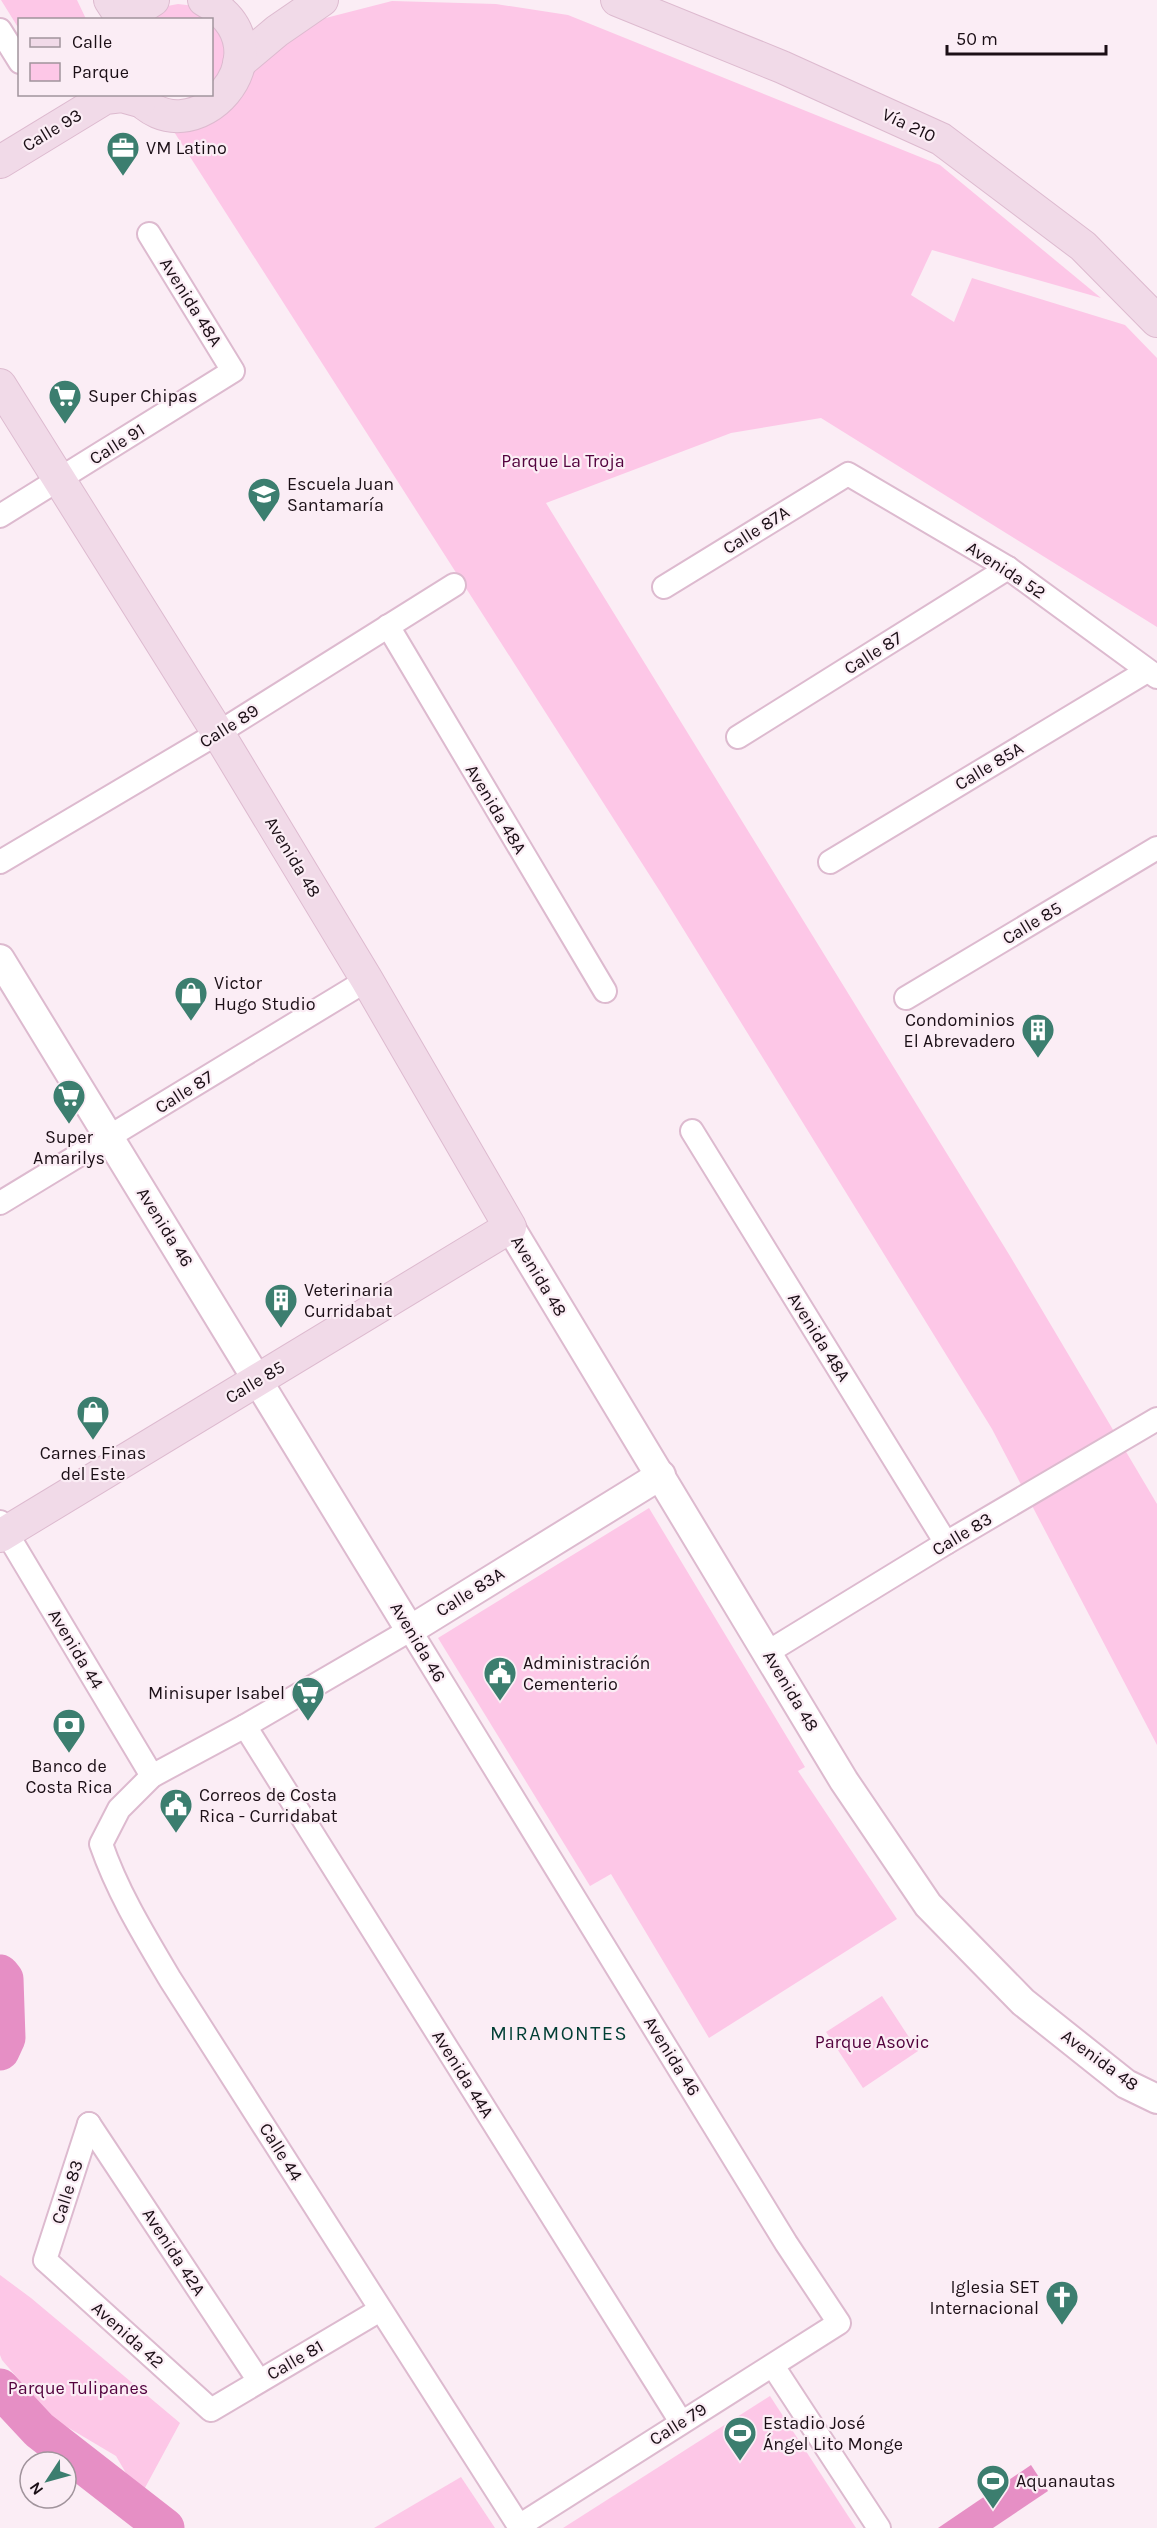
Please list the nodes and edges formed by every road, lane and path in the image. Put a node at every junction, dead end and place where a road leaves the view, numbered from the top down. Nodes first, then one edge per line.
1 (94, 0) edge
2 (110, 0) edge
3 (153, 0) edge
4 (204, 0) edge
5 (322, 0) edge
6 (617, 0) edge
7 (102, 18) edge
8 (122, 18) edge
9 (132, 18) edge
10 (0, 30) edge
11 (18, 59) edge
12 (240, 63) junction
13 (114, 96) edge
14 (0, 162) edge
15 (149, 234) dead end
16 (1157, 321) edge
17 (233, 371) joint
18 (0, 385) edge
19 (848, 474) joint
20 (59, 480) junction
21 (0, 516) edge
22 (1008, 568) junction
23 (454, 585) dead end
24 (664, 587) dead end
25 (388, 626) junction
26 (1152, 674) edge
27 (218, 733) junction
28 (738, 737) dead end
29 (1157, 848) edge
30 (0, 862) edge
31 (830, 862) dead end
32 (0, 959) edge
33 (367, 980) junction
34 (604, 992) dead end
35 (906, 998) dead end
36 (692, 1131) dead end
37 (110, 1138) junction
38 (0, 1203) edge
39 (510, 1227) junction
40 (259, 1380) junction
41 (1157, 1419) edge
42 (661, 1475) junction
43 (2, 1530) edge
44 (946, 1543) junction
45 (410, 1629) junction
46 (768, 1652) junction
47 (245, 1726) junction
48 (152, 1776) junction
49 (1157, 2099) edge
50 (89, 2124) joint
51 (45, 2260) joint
52 (380, 2310) junction
53 (839, 2323) joint
54 (773, 2366) junction
55 (259, 2381) junction
56 (211, 2410) joint
57 (681, 2422) junction
58 (519, 2526) joint
59 (879, 2528) edge

1 - 7 main road
2 - 8 main road
3 - 9 main road
4 - 12 main road
5 - 12 main road
6 - 16 main road, Vía 210
10 - 11 street
12 - 13 main road
13 - 14 main road, Calle 93
15 - 17 street, Avenida 48A
17 - 20 street, Calle 91
18 - 20 main road, Avenida 48
19 - 22 street, Avenida 52
19 - 24 street, Calle 87A
20 - 21 street, Calle 91
20 - 27 main road, Avenida 48
22 - 26 street, Avenida 52
22 - 28 street, Calle 87
23 - 25 street, Calle 89
25 - 27 street, Calle 89
25 - 34 street, Avenida 48A
26 - 31 street, Calle 85A
27 - 30 street, Calle 89
27 - 33 main road, Avenida 48
29 - 35 street, Calle 85
32 - 37 street, Avenida 46
33 - 37 street, Calle 87
33 - 39 main road, Avenida 48
36 - 44 street, Avenida 48A
37 - 38 street, Calle 87
37 - 40 street, Avenida 46
39 - 40 main road, Calle 85
39 - 42 street, Avenida 48
40 - 43 main road, Calle 85
40 - 45 street, Avenida 46
41 - 44 street, Calle 83
42 - 45 street, Calle 83A
42 - 46 street, Avenida 48
43 - 48 street, Avenida 44
44 - 46 street, Calle 83
45 - 47 street, Calle 83A
45 - 53 street, Avenida 46
46 - 49 street, Avenida 48
47 - 48 street, Calle 83A
47 - 57 street, Avenida 44A
48 - 52 street, Calle 44
50 - 51 street, Calle 83
50 - 55 street, Avenida 42A
51 - 56 street, Avenida 42
52 - 55 street, Calle 81
52 - 58 street, Calle 44
53 - 54 street, Calle 79
54 - 57 street, Calle 79
54 - 59 street
55 - 56 street, Calle 81
57 - 58 street, Calle 79

